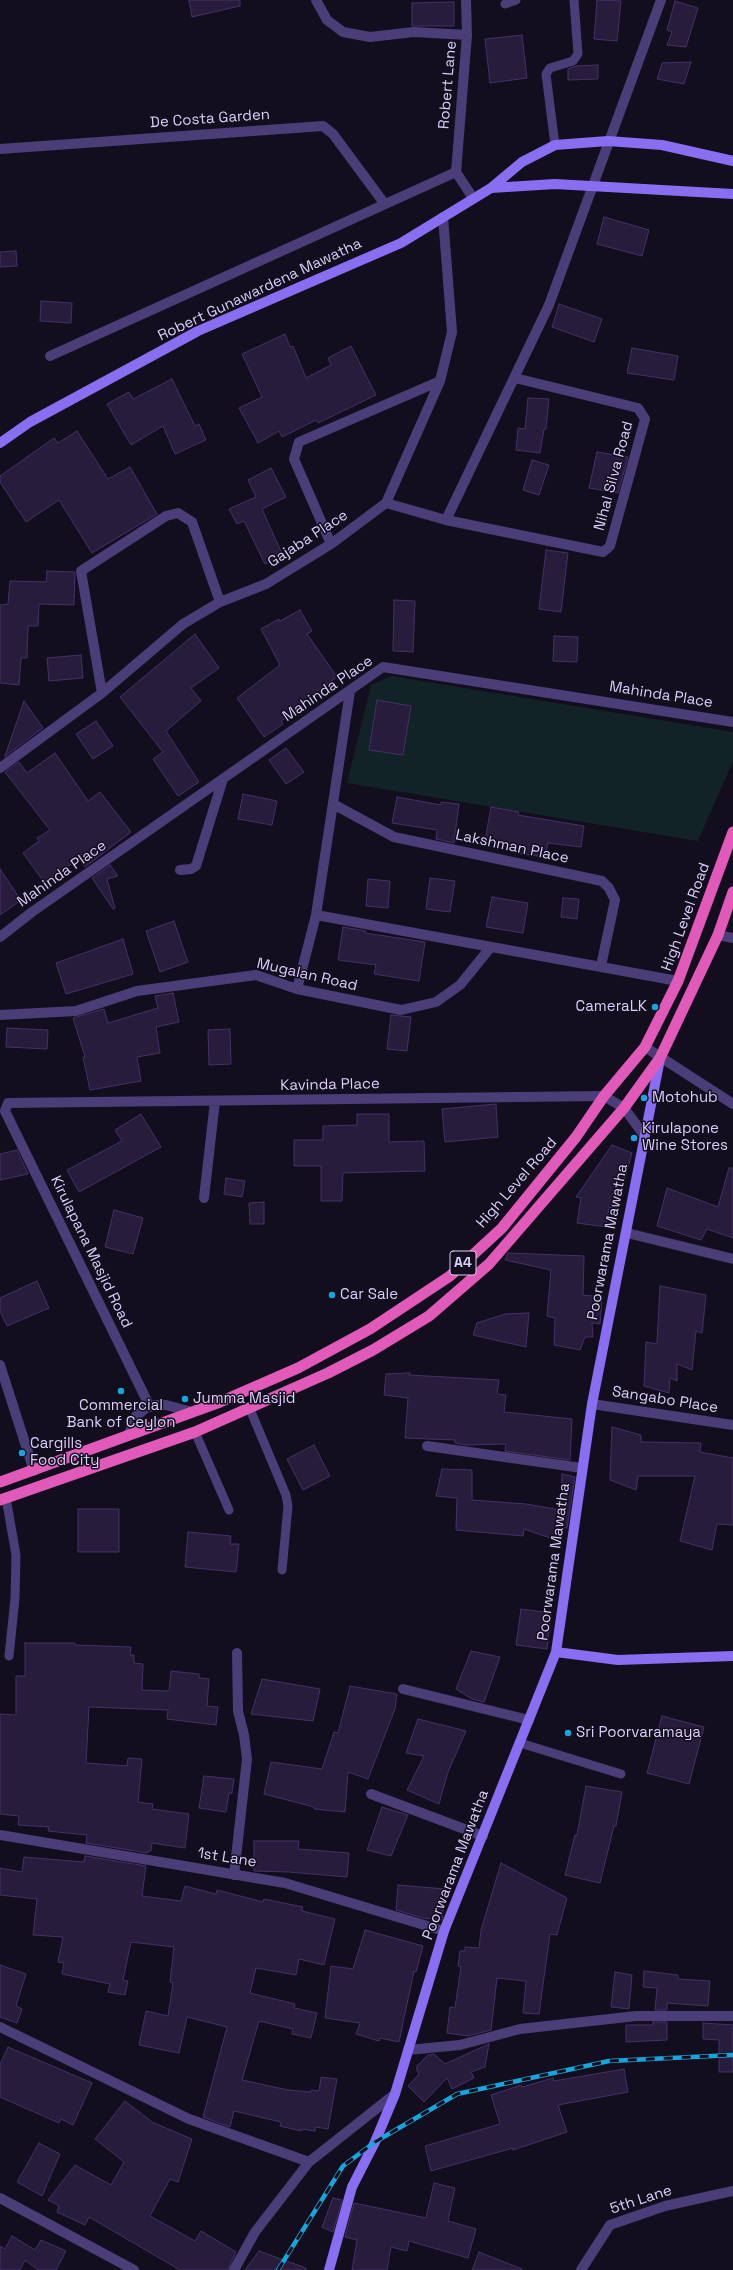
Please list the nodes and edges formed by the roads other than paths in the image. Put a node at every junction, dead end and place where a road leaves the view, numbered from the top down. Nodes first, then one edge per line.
1 (316, 0) edge
2 (466, 0) edge
3 (516, 0) edge
4 (574, 0) edge
5 (660, 0) edge
6 (505, 4) dead end
7 (467, 35) junction
8 (608, 141) junction
9 (555, 145) junction
10 (0, 149) edge
11 (733, 161) edge
12 (456, 172) junction
13 (592, 185) junction
14 (490, 188) junction
15 (733, 194) edge
16 (473, 198) junction
17 (384, 203) junction
18 (443, 217) junction
19 (50, 356) dead end
20 (515, 378) junction
21 (440, 381) junction
22 (0, 443) edge
23 (386, 503) junction
24 (446, 520) junction
25 (332, 544) junction
26 (220, 602) junction
27 (350, 691) junction
28 (102, 693) junction
29 (733, 722) edge
30 (0, 768) edge
31 (224, 780) junction
32 (333, 804) junction
33 (733, 832) edge
34 (180, 870) dead end
35 (733, 892) edge
36 (316, 915) junction
37 (718, 935) junction
38 (0, 938) edge
39 (733, 938) edge
40 (490, 948) junction
41 (601, 966) junction
42 (678, 981) junction
43 (297, 989) junction
44 (0, 1015) edge
45 (645, 1047) junction
46 (660, 1058) junction
47 (604, 1096) junction
48 (215, 1101) junction
49 (733, 1104) edge
50 (624, 1108) junction
51 (4, 1111) joint
52 (644, 1135) junction
53 (204, 1198) dead end
54 (627, 1233) junction
55 (733, 1259) edge
56 (0, 1365) edge
57 (592, 1404) junction
58 (249, 1406) junction
59 (150, 1407) junction
60 (192, 1412) junction
61 (733, 1425) edge
62 (195, 1432) junction
63 (128, 1436) junction
64 (427, 1446) dead end
65 (582, 1468) junction
66 (34, 1471) junction
67 (0, 1482) edge
68 (3, 1499) edge
69 (229, 1510) dead end
70 (282, 1570) dead end
71 (556, 1652) junction
72 (237, 1653) dead end
73 (9, 1656) dead end
74 (733, 1656) edge
75 (403, 1689) dead end
76 (529, 1720) junction
77 (520, 1743) junction
78 (621, 1774) dead end
79 (371, 1794) dead end
80 (0, 1835) edge
81 (483, 1836) junction
82 (234, 1875) junction
83 (444, 1931) junction
84 (733, 2016) edge
85 (0, 2027) edge
86 (408, 2050) junction
87 (395, 2094) junction
88 (309, 2162) junction
89 (733, 2191) edge
90 (0, 2198) edge
91 (134, 2270) edge
92 (234, 2270) edge
93 (329, 2270) edge
94 (581, 2270) edge

1 - 7 street
2 - 7 street, Robert Lane
3 - 6 lane
4 - 9 lane
5 - 8 street
7 - 12 street, Robert Lane
8 - 9 main road, Robert Gunawardena Mawatha
8 - 11 main road, Robert Gunawardena Mawatha
8 - 13 street
9 - 14 main road, Robert Gunawardena Mawatha
10 - 17 street, De Costa Garden
12 - 16 street
12 - 17 street
13 - 14 main road, Robert Gunawardena Mawatha
13 - 15 main road, Robert Gunawardena Mawatha
13 - 20 street
14 - 16 main road, Robert Gunawardena Mawatha
16 - 18 main road, Robert Gunawardena Mawatha
17 - 19 street
18 - 21 street, Gajaba Place
18 - 22 main road, Robert Gunawardena Mawatha
20 - 24 street
20 - 24 street, Nihal Silva Road
21 - 23 street, Gajaba Place
21 - 25 street
23 - 24 street, Nihal Silva Road
23 - 25 street, Gajaba Place
25 - 26 street, Gajaba Place
26 - 28 street, Gajaba Place
26 - 28 street
27 - 29 street, Mahinda Place
27 - 31 street, Mahinda Place
27 - 32 street
28 - 30 street, Gajaba Place
31 - 34 street
31 - 38 street, Mahinda Place
32 - 36 street
32 - 41 street, Lakshman Place
33 - 42 highway, High Level Road / A4
35 - 37 highway, High Level Road / A4
36 - 40 street
36 - 43 street
37 - 39 street
37 - 46 highway, High Level Road / A4
40 - 41 street
40 - 43 street, Mugalan Road
41 - 42 street
42 - 45 highway, High Level Road / A4
43 - 44 street, Mugalan Road
45 - 46 street
45 - 47 highway, High Level Road / A4
46 - 49 street
46 - 50 highway, High Level Road / A4
46 - 52 main road, Poorwarama Mawatha
47 - 48 street, Kavinda Place
47 - 50 street
47 - 60 highway, High Level Road / A4
48 - 51 street, Kavinda Place
48 - 53 street
50 - 52 street
50 - 58 highway, High Level Road / A4
51 - 59 street, Kirulapana Masjid Road
52 - 54 main road, Poorwarama Mawatha
54 - 55 street
54 - 57 main road, Poorwarama Mawatha
56 - 66 street
57 - 61 street, Sangabo Place
57 - 65 main road, Poorwarama Mawatha
58 - 62 highway, High Level Road / A4
58 - 70 lane
59 - 60 street
59 - 63 street
60 - 63 highway, High Level Road / A4
62 - 68 highway, High Level Road / A4
62 - 69 lane
63 - 66 highway, High Level Road / A4
64 - 65 street
65 - 71 main road, Poorwarama Mawatha
66 - 67 highway, High Level Road / A4
68 - 73 lane
71 - 74 main road
71 - 76 main road, Poorwarama Mawatha
72 - 82 street
75 - 76 street
76 - 77 main road, Poorwarama Mawatha
77 - 78 lane
77 - 81 main road, Poorwarama Mawatha
79 - 81 street
80 - 82 street, 1st Lane
81 - 83 main road, Poorwarama Mawatha
82 - 83 street, 1st Lane
83 - 86 main road, Poorwarama Mawatha
84 - 86 street
85 - 88 street
86 - 87 main road, Poorwarama Mawatha
87 - 88 street
87 - 93 main road, Poorwarama Mawatha
88 - 92 street
89 - 94 street, 5th Lane
90 - 91 street

